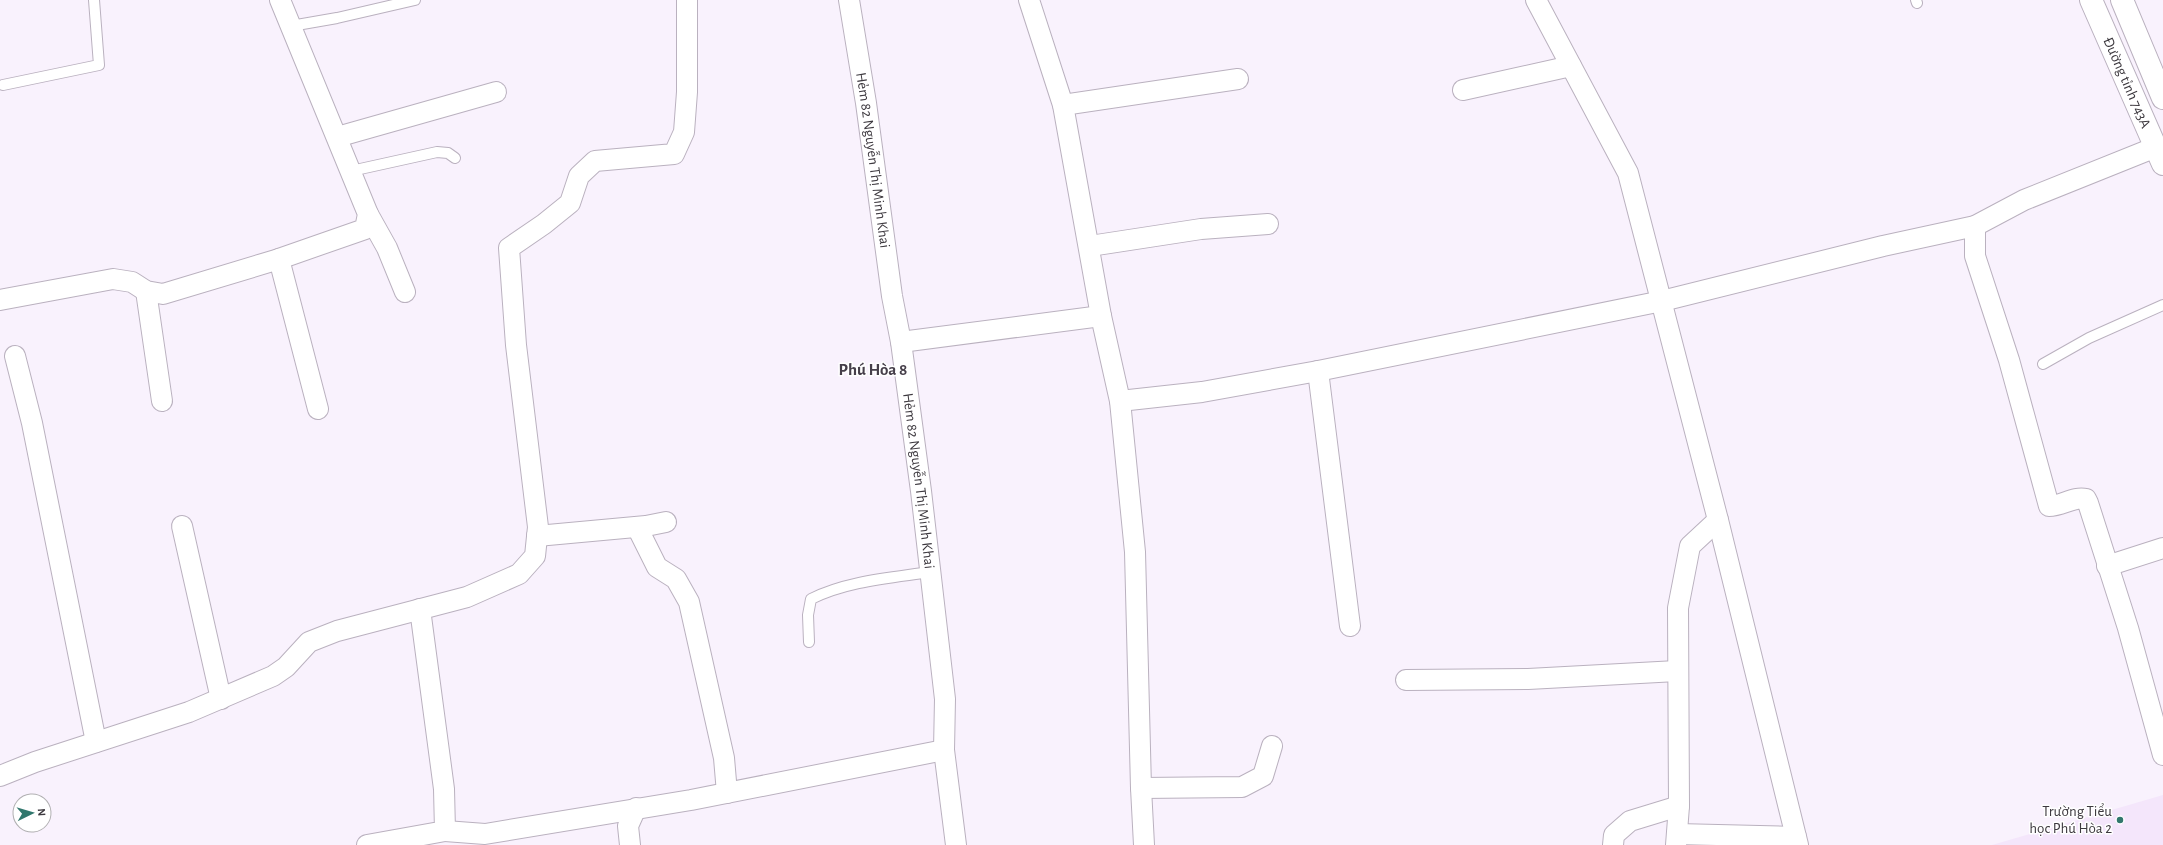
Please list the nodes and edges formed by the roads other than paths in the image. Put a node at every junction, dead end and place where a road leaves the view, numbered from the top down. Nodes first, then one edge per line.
1 (94, 0) edge
2 (280, 0) edge
3 (415, 0) edge
4 (687, 0) edge
5 (849, 0) edge
6 (1029, 0) edge
7 (1536, 0) edge
8 (2091, 0) edge
9 (2122, 0) edge
10 (290, 26) junction
11 (1571, 66) junction
12 (1238, 79) dead end
13 (3, 86) dead end
14 (1463, 90) dead end
15 (496, 92) dead end
16 (2163, 98) edge
17 (1063, 105) junction
18 (337, 137) junction
19 (2161, 152) edge
20 (455, 158) dead end
21 (351, 171) junction
22 (368, 214) junction
23 (1268, 224) dead end
24 (1975, 226) junction
25 (1090, 246) junction
26 (279, 259) junction
27 (146, 291) junction
28 (405, 292) dead end
29 (0, 300) edge
30 (1662, 301) junction
31 (2163, 305) edge
32 (1101, 316) junction
33 (901, 342) junction
34 (15, 356) dead end
35 (2043, 364) dead end
36 (1318, 371) junction
37 (162, 401) dead end
38 (1120, 401) junction
39 (318, 408) dead end
40 (1718, 520) junction
41 (666, 522) dead end
42 (182, 526) dead end
43 (637, 527) junction
44 (537, 536) junction
45 (2163, 548) edge
46 (2107, 566) junction
47 (930, 572) junction
48 (420, 609) junction
49 (1350, 626) dead end
50 (809, 642) dead end
51 (1677, 671) junction
52 (1406, 680) dead end
53 (221, 699) junction
54 (96, 742) junction
55 (1272, 746) dead end
56 (944, 750) junction
57 (2163, 755) edge
58 (0, 776) edge
59 (1141, 788) junction
60 (727, 792) junction
61 (1679, 806) junction
62 (636, 808) junction
63 (445, 831) junction
64 (1676, 840) edge
65 (1797, 841) edge
66 (367, 845) edge
67 (630, 845) edge
68 (956, 845) edge
69 (1144, 845) edge
70 (1613, 845) edge

1 - 13 lane
2 - 10 street
3 - 10 lane
4 - 44 street
5 - 33 street, Hẻm 82 Nguyễn Thị Minh Khai
6 - 17 street
7 - 11 street
8 - 19 main road, Đường tỉnh 743A
9 - 16 main road, Đường tỉnh 743A
10 - 18 street
11 - 14 street
11 - 30 street
12 - 17 street
15 - 18 street
17 - 25 street
18 - 21 street
19 - 24 street
20 - 21 lane
21 - 22 street
22 - 26 street
22 - 28 street
23 - 25 street
24 - 30 street
24 - 46 street
25 - 32 street
26 - 27 street
26 - 39 street
27 - 29 street
27 - 37 street
30 - 36 street
30 - 40 street
31 - 35 lane
32 - 33 street
32 - 38 street
33 - 47 street, Hẻm 82 Nguyễn Thị Minh Khai
34 - 54 street
36 - 38 street
36 - 49 street
38 - 59 street
40 - 51 street
40 - 65 street
41 - 43 street
42 - 53 street
43 - 44 street
43 - 60 street
44 - 48 street
45 - 46 street
46 - 57 street
47 - 50 lane
47 - 56 street, Hẻm 82 Nguyễn Thị Minh Khai
48 - 53 street
48 - 63 street
51 - 52 street
51 - 61 street
53 - 54 street
54 - 58 street
55 - 59 street
56 - 60 street
56 - 68 street, Hẻm 82 Nguyễn Thị Minh Khai
59 - 69 street
60 - 62 street
61 - 64 street
61 - 70 street
62 - 63 street
62 - 67 street
63 - 66 street
64 - 65 street

